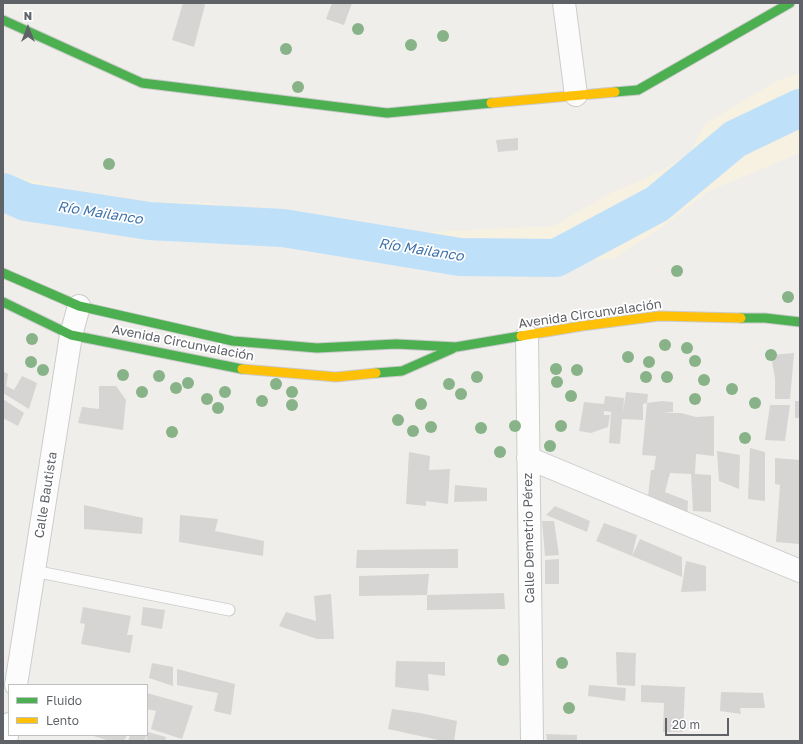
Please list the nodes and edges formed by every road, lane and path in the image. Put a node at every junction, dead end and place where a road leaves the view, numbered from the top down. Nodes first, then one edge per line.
1 (564, 3) edge
2 (790, 3) edge
3 (3, 20) edge
4 (576, 95) junction
5 (3, 273) edge
6 (3, 302) edge
7 (79, 306) junction
8 (800, 322) edge
9 (71, 335) junction
10 (527, 336) junction
11 (456, 347) junction
12 (528, 458) junction
13 (34, 571) junction
14 (800, 571) edge
15 (229, 610) dead end
16 (16, 684) edge
17 (8, 730) edge
18 (6, 741) edge
19 (532, 741) edge

1 - 4 street
2 - 4 main road
3 - 4 main road
5 - 7 main road, Avenida Circunvalación
6 - 9 main road, Avenida Circunvalación
7 - 9 street, Calle Bautista
7 - 11 main road, Avenida Circunvalación
8 - 10 main road, Avenida Circunvalación
9 - 11 main road, Avenida Circunvalación
9 - 13 street, Calle Bautista
10 - 11 main road, Avenida Circunvalación
10 - 12 street, Calle Demetrio Pérez
12 - 14 street
12 - 19 street, Calle Demetrio Pérez
13 - 15 lane
13 - 16 street, Calle Bautista
17 - 18 street

